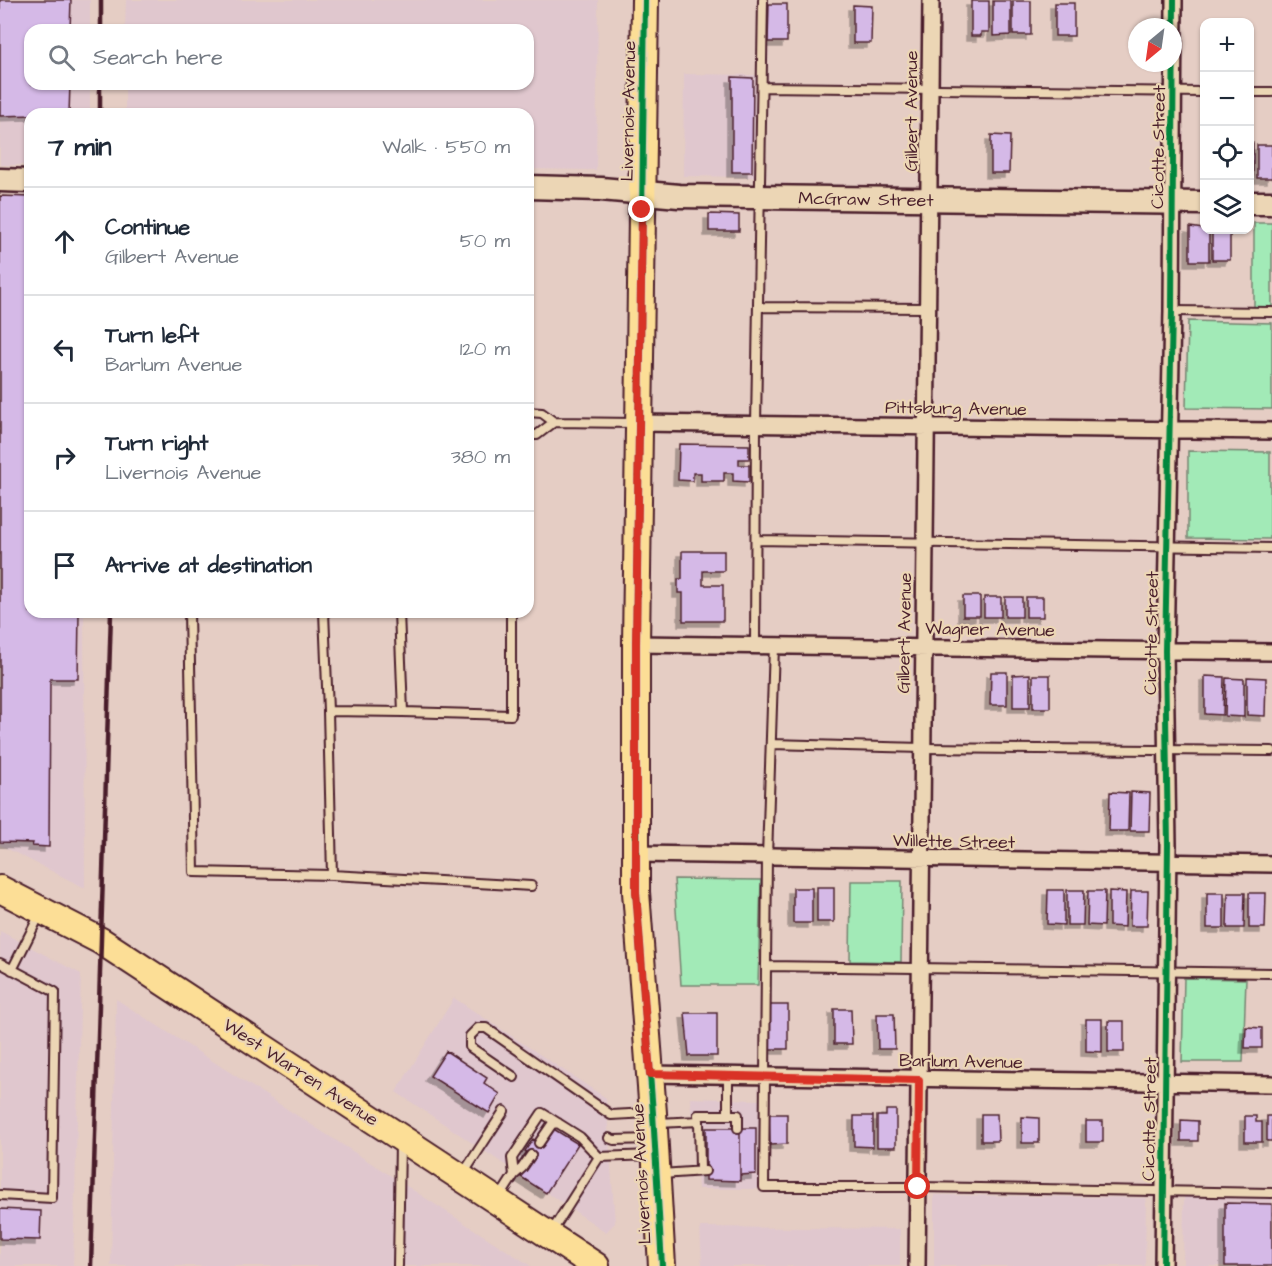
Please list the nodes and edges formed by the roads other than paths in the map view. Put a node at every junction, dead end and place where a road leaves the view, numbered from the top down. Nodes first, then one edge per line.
1 (645, 0) edge
2 (763, 0) edge
3 (931, 0) edge
4 (1174, 0) edge
5 (762, 87) junction
6 (930, 89) junction
7 (1173, 92) junction
8 (1200, 92) edge
9 (1254, 92) edge
10 (1272, 92) edge
11 (0, 180) edge
12 (24, 181) edge
13 (534, 187) edge
14 (642, 192) junction
15 (760, 198) junction
16 (930, 200) junction
17 (1172, 202) junction
18 (1200, 203) edge
19 (1254, 203) edge
20 (1272, 203) edge
21 (759, 307) junction
22 (928, 308) junction
23 (1172, 311) junction
24 (1272, 312) edge
25 (534, 412) edge
26 (554, 422) junction
27 (639, 423) junction
28 (756, 425) junction
29 (926, 427) junction
30 (1169, 430) junction
31 (1272, 431) edge
32 (534, 435) edge
33 (756, 540) junction
34 (925, 541) junction
35 (1167, 547) junction
36 (1272, 548) edge
37 (189, 618) edge
38 (324, 618) edge
39 (399, 618) edge
40 (511, 618) edge
41 (636, 644) junction
42 (755, 646) junction
43 (774, 646) junction
44 (923, 648) junction
45 (1165, 651) junction
46 (1272, 652) edge
47 (328, 711) junction
48 (403, 712) junction
49 (771, 744) junction
50 (922, 748) junction
51 (1167, 750) junction
52 (1272, 751) edge
53 (636, 854) junction
54 (768, 857) junction
55 (921, 860) junction
56 (1168, 862) junction
57 (1272, 864) edge
58 (332, 875) junction
59 (531, 886) dead end
60 (0, 889) edge
61 (42, 911) junction
62 (0, 963) edge
63 (766, 966) junction
64 (920, 968) junction
65 (12, 969) junction
66 (1166, 971) junction
67 (1272, 973) edge
68 (650, 1074) junction
69 (728, 1076) junction
70 (514, 1077) dead end
71 (764, 1077) junction
72 (919, 1080) junction
73 (1165, 1083) junction
74 (1272, 1084) edge
75 (504, 1111) dead end
76 (728, 1115) junction
77 (699, 1121) junction
78 (558, 1124) junction
79 (738, 1128) dead end
80 (609, 1137) dead end
81 (400, 1138) junction
82 (655, 1141) junction
83 (539, 1143) dead end
84 (531, 1155) dead end
85 (599, 1156) junction
86 (514, 1175) junction
87 (461, 1178) junction
88 (918, 1187) junction
89 (1164, 1192) junction
90 (1272, 1193) edge
91 (0, 1195) edge
92 (497, 1201) junction
93 (549, 1235) junction
94 (398, 1266) edge
95 (596, 1266) edge
96 (662, 1266) edge
97 (917, 1266) edge
98 (1163, 1266) edge

1 - 14 main road, Livernois Avenue
2 - 5 lane
3 - 6 street, Gilbert Avenue
4 - 7 street, Cicotte Street
5 - 6 lane
5 - 15 lane
6 - 7 lane
6 - 16 street, Gilbert Avenue
7 - 8 lane
7 - 17 street, Cicotte Street
9 - 10 lane
11 - 12 street
13 - 14 street, McGraw Street
14 - 15 street, McGraw Street
14 - 27 main road, Livernois Avenue
15 - 16 street, McGraw Street
15 - 21 lane
16 - 17 street, McGraw Street
16 - 22 street, Gilbert Avenue
17 - 18 street, McGraw Street
17 - 23 street, Cicotte Street
19 - 20 street
21 - 22 lane
21 - 28 lane
22 - 29 street, Gilbert Avenue
23 - 24 lane
23 - 30 street, Cicotte Street
25 - 26 lane
26 - 27 lane
26 - 32 lane
27 - 28 street, Pittsburg Avenue
27 - 41 main road, Livernois Avenue
28 - 29 street, Pittsburg Avenue
28 - 33 lane
29 - 30 street, Pittsburg Avenue
29 - 34 street, Gilbert Avenue
30 - 31 street, Pittsburg Avenue
30 - 35 street, Cicotte Street
33 - 34 lane
33 - 42 lane
34 - 35 lane
34 - 44 street, Gilbert Avenue
35 - 36 lane
35 - 45 street, Cicotte Street
37 - 58 lane
38 - 47 lane
39 - 48 lane
40 - 48 lane
41 - 42 street, Wagner Avenue
41 - 53 main road, Livernois Avenue
42 - 43 street, Wagner Avenue
43 - 44 street, Wagner Avenue
43 - 49 lane
44 - 45 street, Wagner Avenue
44 - 50 street, Gilbert Avenue
45 - 46 street, Wagner Avenue
45 - 51 street, Cicotte Street
47 - 48 lane
47 - 58 lane
49 - 50 lane
49 - 54 lane
50 - 51 lane
50 - 55 street, Gilbert Avenue
51 - 52 lane
51 - 56 street, Cicotte Street
53 - 54 street, Willette Street
53 - 68 main road, Livernois Avenue
54 - 55 street, Willette Street
54 - 63 lane
55 - 56 street, Willette Street
55 - 64 street, Gilbert Avenue
56 - 57 street, Willette Street
56 - 66 street, Cicotte Street
58 - 59 lane
60 - 61 main road, West Warren Avenue
61 - 65 lane
61 - 81 main road, West Warren Avenue
62 - 65 lane
63 - 64 lane
63 - 71 lane
64 - 66 lane
64 - 72 street, Gilbert Avenue
65 - 91 lane
66 - 67 lane
66 - 73 street, Cicotte Street
68 - 69 street, Barlum Avenue
68 - 82 main road, Livernois Avenue
69 - 71 street, Barlum Avenue
69 - 76 lane
70 - 82 lane
71 - 72 street, Barlum Avenue
71 - 88 lane
72 - 73 street, Barlum Avenue
72 - 88 street, Gilbert Avenue
73 - 74 street, Barlum Avenue
73 - 89 street, Cicotte Street
75 - 87 lane
76 - 77 lane
76 - 79 lane
77 - 82 lane
77 - 82 lane
78 - 83 lane
78 - 85 lane
78 - 86 lane
80 - 82 lane
81 - 87 main road, West Warren Avenue
81 - 94 lane
82 - 85 lane
82 - 96 main road, Livernois Avenue
84 - 86 lane
85 - 93 lane
86 - 92 lane
87 - 92 main road, West Warren Avenue
88 - 89 lane
88 - 97 street, Gilbert Avenue
89 - 90 lane
89 - 98 street, Cicotte Street
92 - 93 main road, West Warren Avenue
93 - 95 main road, West Warren Avenue

